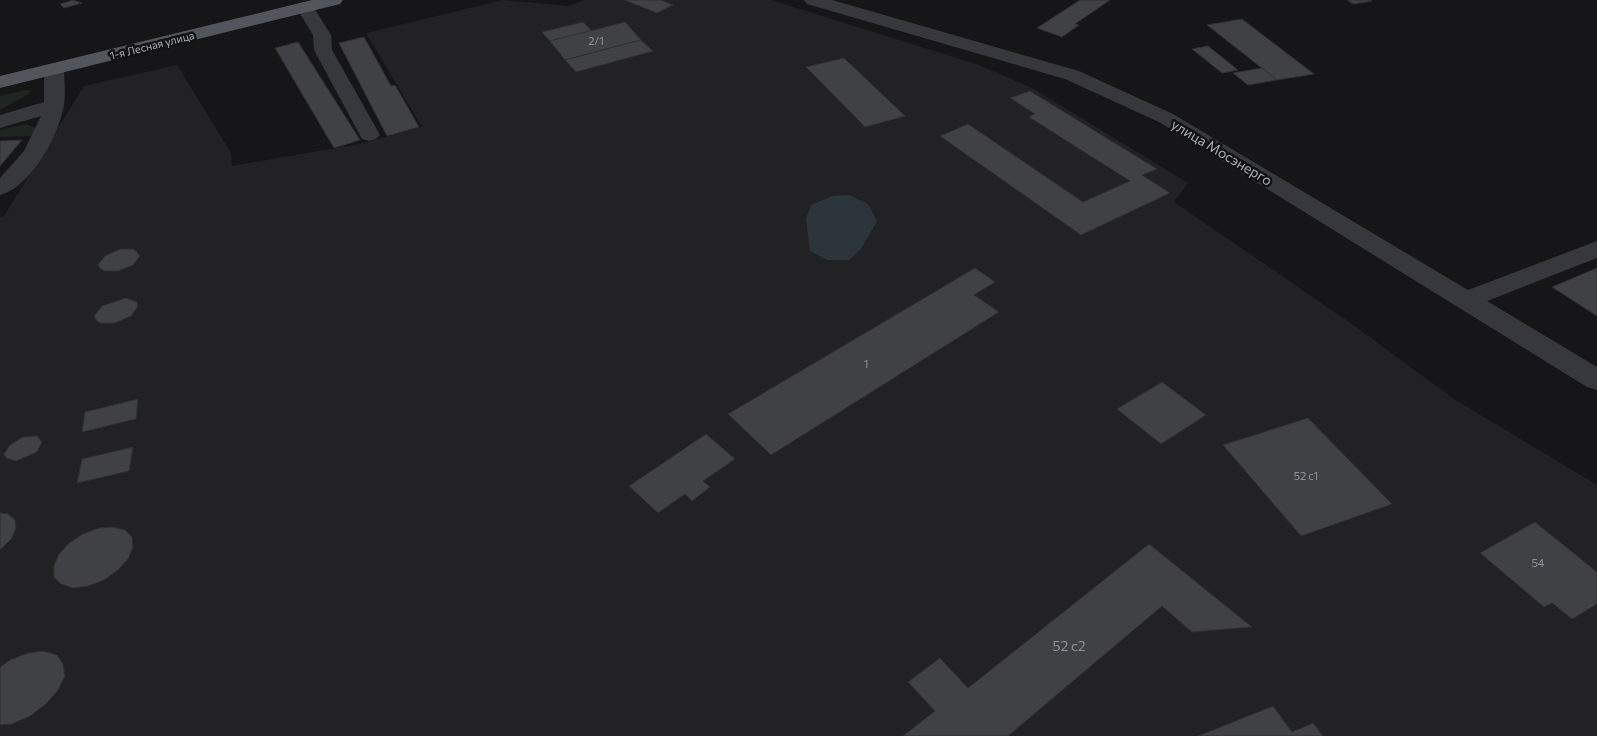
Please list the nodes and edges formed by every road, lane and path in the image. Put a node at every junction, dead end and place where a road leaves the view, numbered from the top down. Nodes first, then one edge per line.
1 (334, 0) edge
2 (813, 0) edge
3 (305, 7) junction
4 (54, 69) junction
5 (0, 82) edge
6 (54, 105) junction
7 (0, 122) edge
8 (370, 135) dead end
9 (0, 188) edge
10 (1597, 249) edge
11 (1465, 300) junction
12 (1597, 380) edge

1 - 3 main road, 1-я Лесная улица
2 - 11 street, улица Мосэнерго
3 - 4 main road, 1-я Лесная улица
3 - 8 street
4 - 5 main road, 1-я Лесная улица
4 - 6 street
6 - 7 street
6 - 9 street
10 - 11 street
11 - 12 street, улица Мосэнерго

